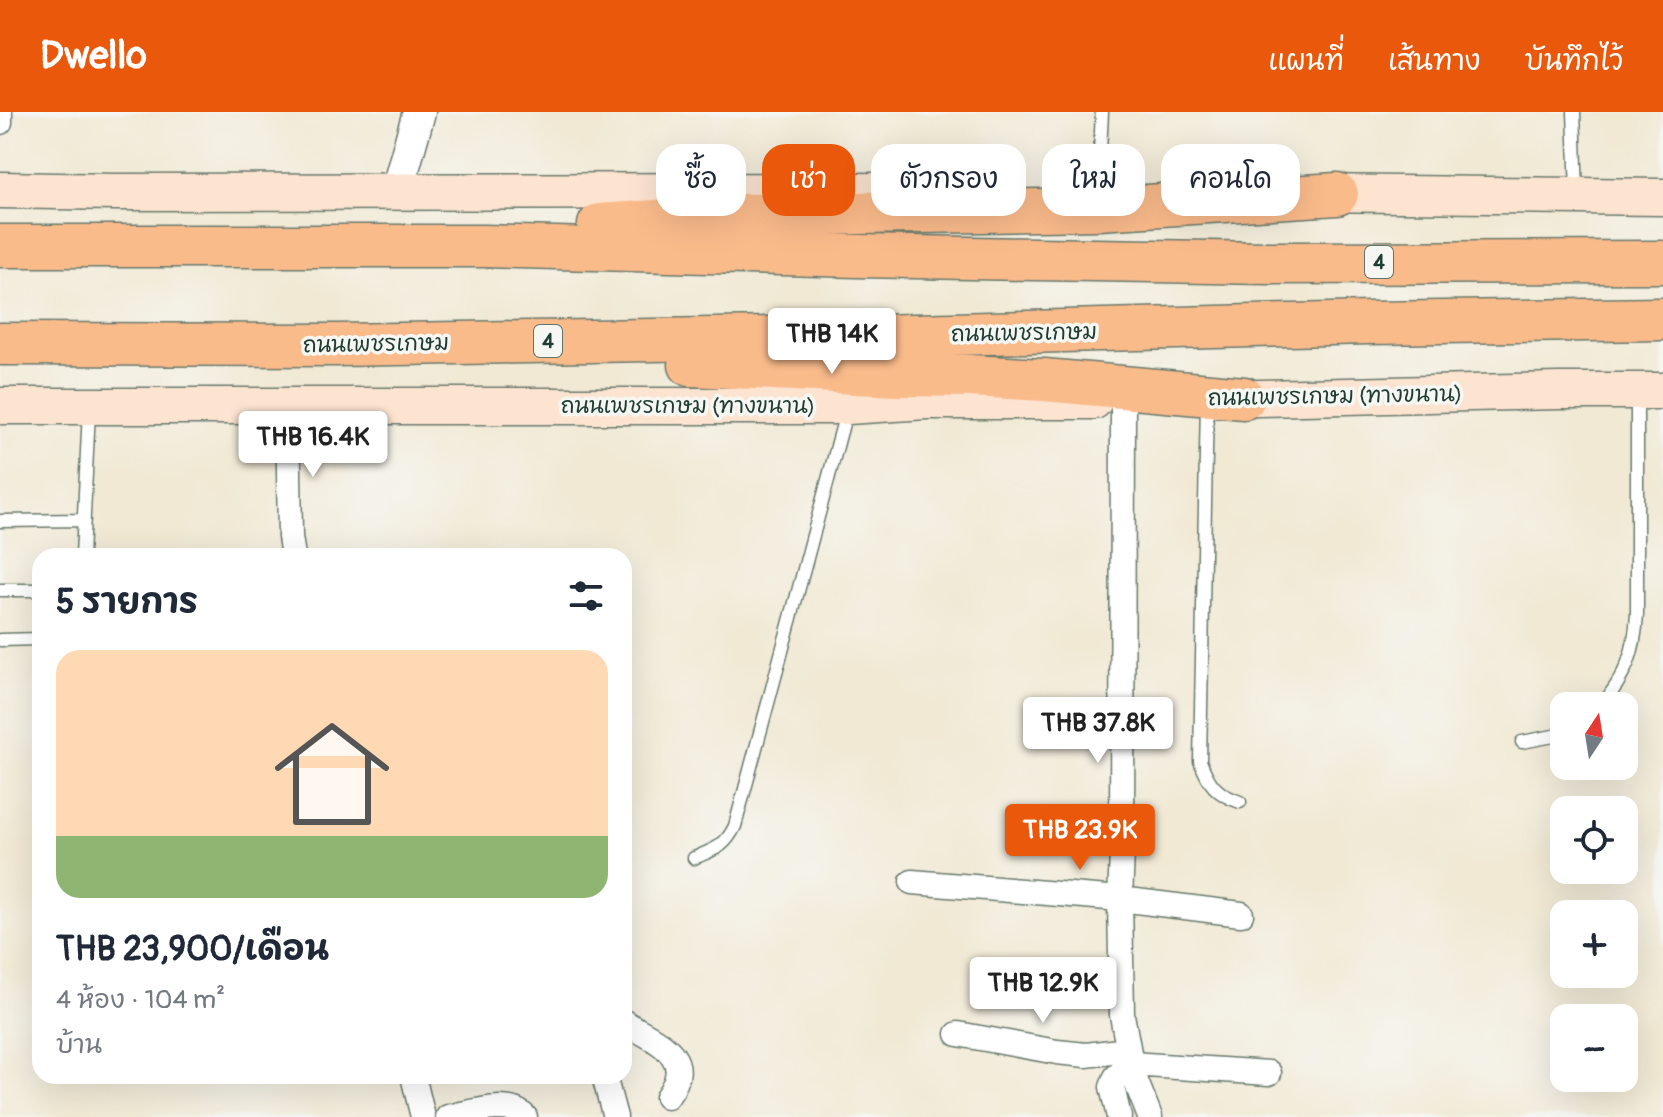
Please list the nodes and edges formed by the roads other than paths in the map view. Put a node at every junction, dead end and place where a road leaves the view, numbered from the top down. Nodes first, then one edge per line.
1 (0, 112) edge
2 (419, 112) edge
3 (1102, 112) edge
4 (1574, 112) edge
5 (0, 122) edge
6 (1100, 144) edge
7 (0, 190) edge
8 (397, 191) junction
9 (1042, 191) edge
10 (1145, 192) edge
11 (1337, 194) junction
12 (1577, 196) junction
13 (1663, 197) edge
14 (331, 245) junction
15 (0, 246) edge
16 (1663, 262) edge
17 (1663, 319) edge
18 (417, 343) junction
19 (0, 344) edge
20 (1650, 391) edge
21 (1225, 399) junction
22 (1123, 401) junction
23 (288, 405) junction
24 (0, 406) edge
25 (848, 406) junction
26 (89, 407) junction
27 (84, 520) junction
28 (0, 521) edge
29 (82, 548) edge
30 (292, 548) edge
31 (0, 590) edge
32 (32, 590) edge
33 (32, 639) edge
34 (0, 640) edge
35 (1611, 692) edge
36 (1550, 737) edge
37 (1522, 742) dead end
38 (1240, 802) dead end
39 (694, 858) dead end
40 (912, 882) dead end
41 (1120, 899) junction
42 (1241, 914) dead end
43 (632, 1027) edge
44 (958, 1034) dead end
45 (1130, 1057) junction
46 (1269, 1073) dead end
47 (415, 1084) edge
48 (606, 1084) edge
49 (667, 1097) dead end
50 (423, 1117) edge
51 (448, 1117) edge
52 (525, 1117) edge
53 (615, 1117) edge
54 (1119, 1117) edge
55 (1150, 1117) edge

1 - 5 street
2 - 8 street
3 - 6 lane
4 - 12 lane
7 - 8 main road
8 - 9 main road
10 - 11 main road
11 - 12 main road
11 - 14 highway
12 - 13 main road
14 - 15 highway, 4
14 - 16 highway, 4
17 - 18 highway, ถนนเพชรเกษม / 4
18 - 19 highway, ถนนเพชรเกษม / 4
18 - 21 highway
20 - 21 main road, ถนนเพชรเกษม (ทางขนาน)
20 - 35 lane
21 - 22 main road, ถนนเพชรเกษม (ทางขนาน)
21 - 38 lane
22 - 25 main road, ถนนเพชรเกษม (ทางขนาน)
22 - 41 street
23 - 25 main road, ถนนเพชรเกษม (ทางขนาน)
23 - 26 main road, ถนนเพชรเกษม (ทางขนาน)
23 - 30 street
24 - 26 main road, ถนนเพชรเกษม (ทางขนาน)
25 - 39 lane
26 - 27 lane
27 - 28 lane
27 - 29 lane
31 - 32 lane
33 - 34 lane
36 - 37 lane
40 - 41 street
41 - 42 street
41 - 45 street
43 - 49 street
44 - 45 street
45 - 46 street
45 - 54 street
45 - 55 street
47 - 50 street
48 - 53 street
51 - 52 street

